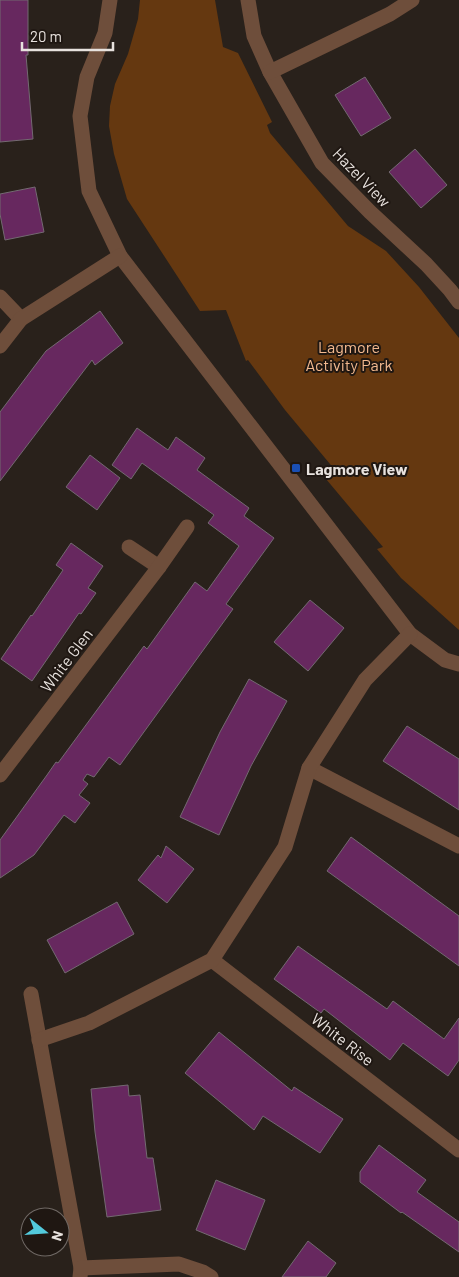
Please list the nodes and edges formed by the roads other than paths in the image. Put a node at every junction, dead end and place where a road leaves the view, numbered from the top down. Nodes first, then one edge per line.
1 (110, 0) edge
2 (248, 0) edge
3 (412, 0) edge
4 (270, 72) junction
5 (120, 256) junction
6 (0, 297) edge
7 (459, 302) edge
8 (21, 319) junction
9 (0, 346) edge
10 (187, 527) dead end
11 (129, 547) dead end
12 (159, 567) junction
13 (410, 634) junction
14 (459, 664) edge
15 (309, 768) junction
16 (0, 775) edge
17 (459, 846) edge
18 (212, 960) junction
19 (31, 994) dead end
20 (39, 1040) junction
21 (457, 1144) edge
22 (80, 1273) edge
23 (211, 1277) edge

1 - 5 street
2 - 4 street, Hazel View
3 - 4 street
4 - 7 street, Hazel View
5 - 8 street
5 - 13 street
6 - 8 street
8 - 9 street
10 - 12 street, White Glen
11 - 12 street
12 - 16 street, White Glen
13 - 14 street
13 - 15 street
15 - 17 street
15 - 18 street
18 - 20 street
18 - 21 street, White Rise
19 - 20 street
20 - 22 street
22 - 23 street

